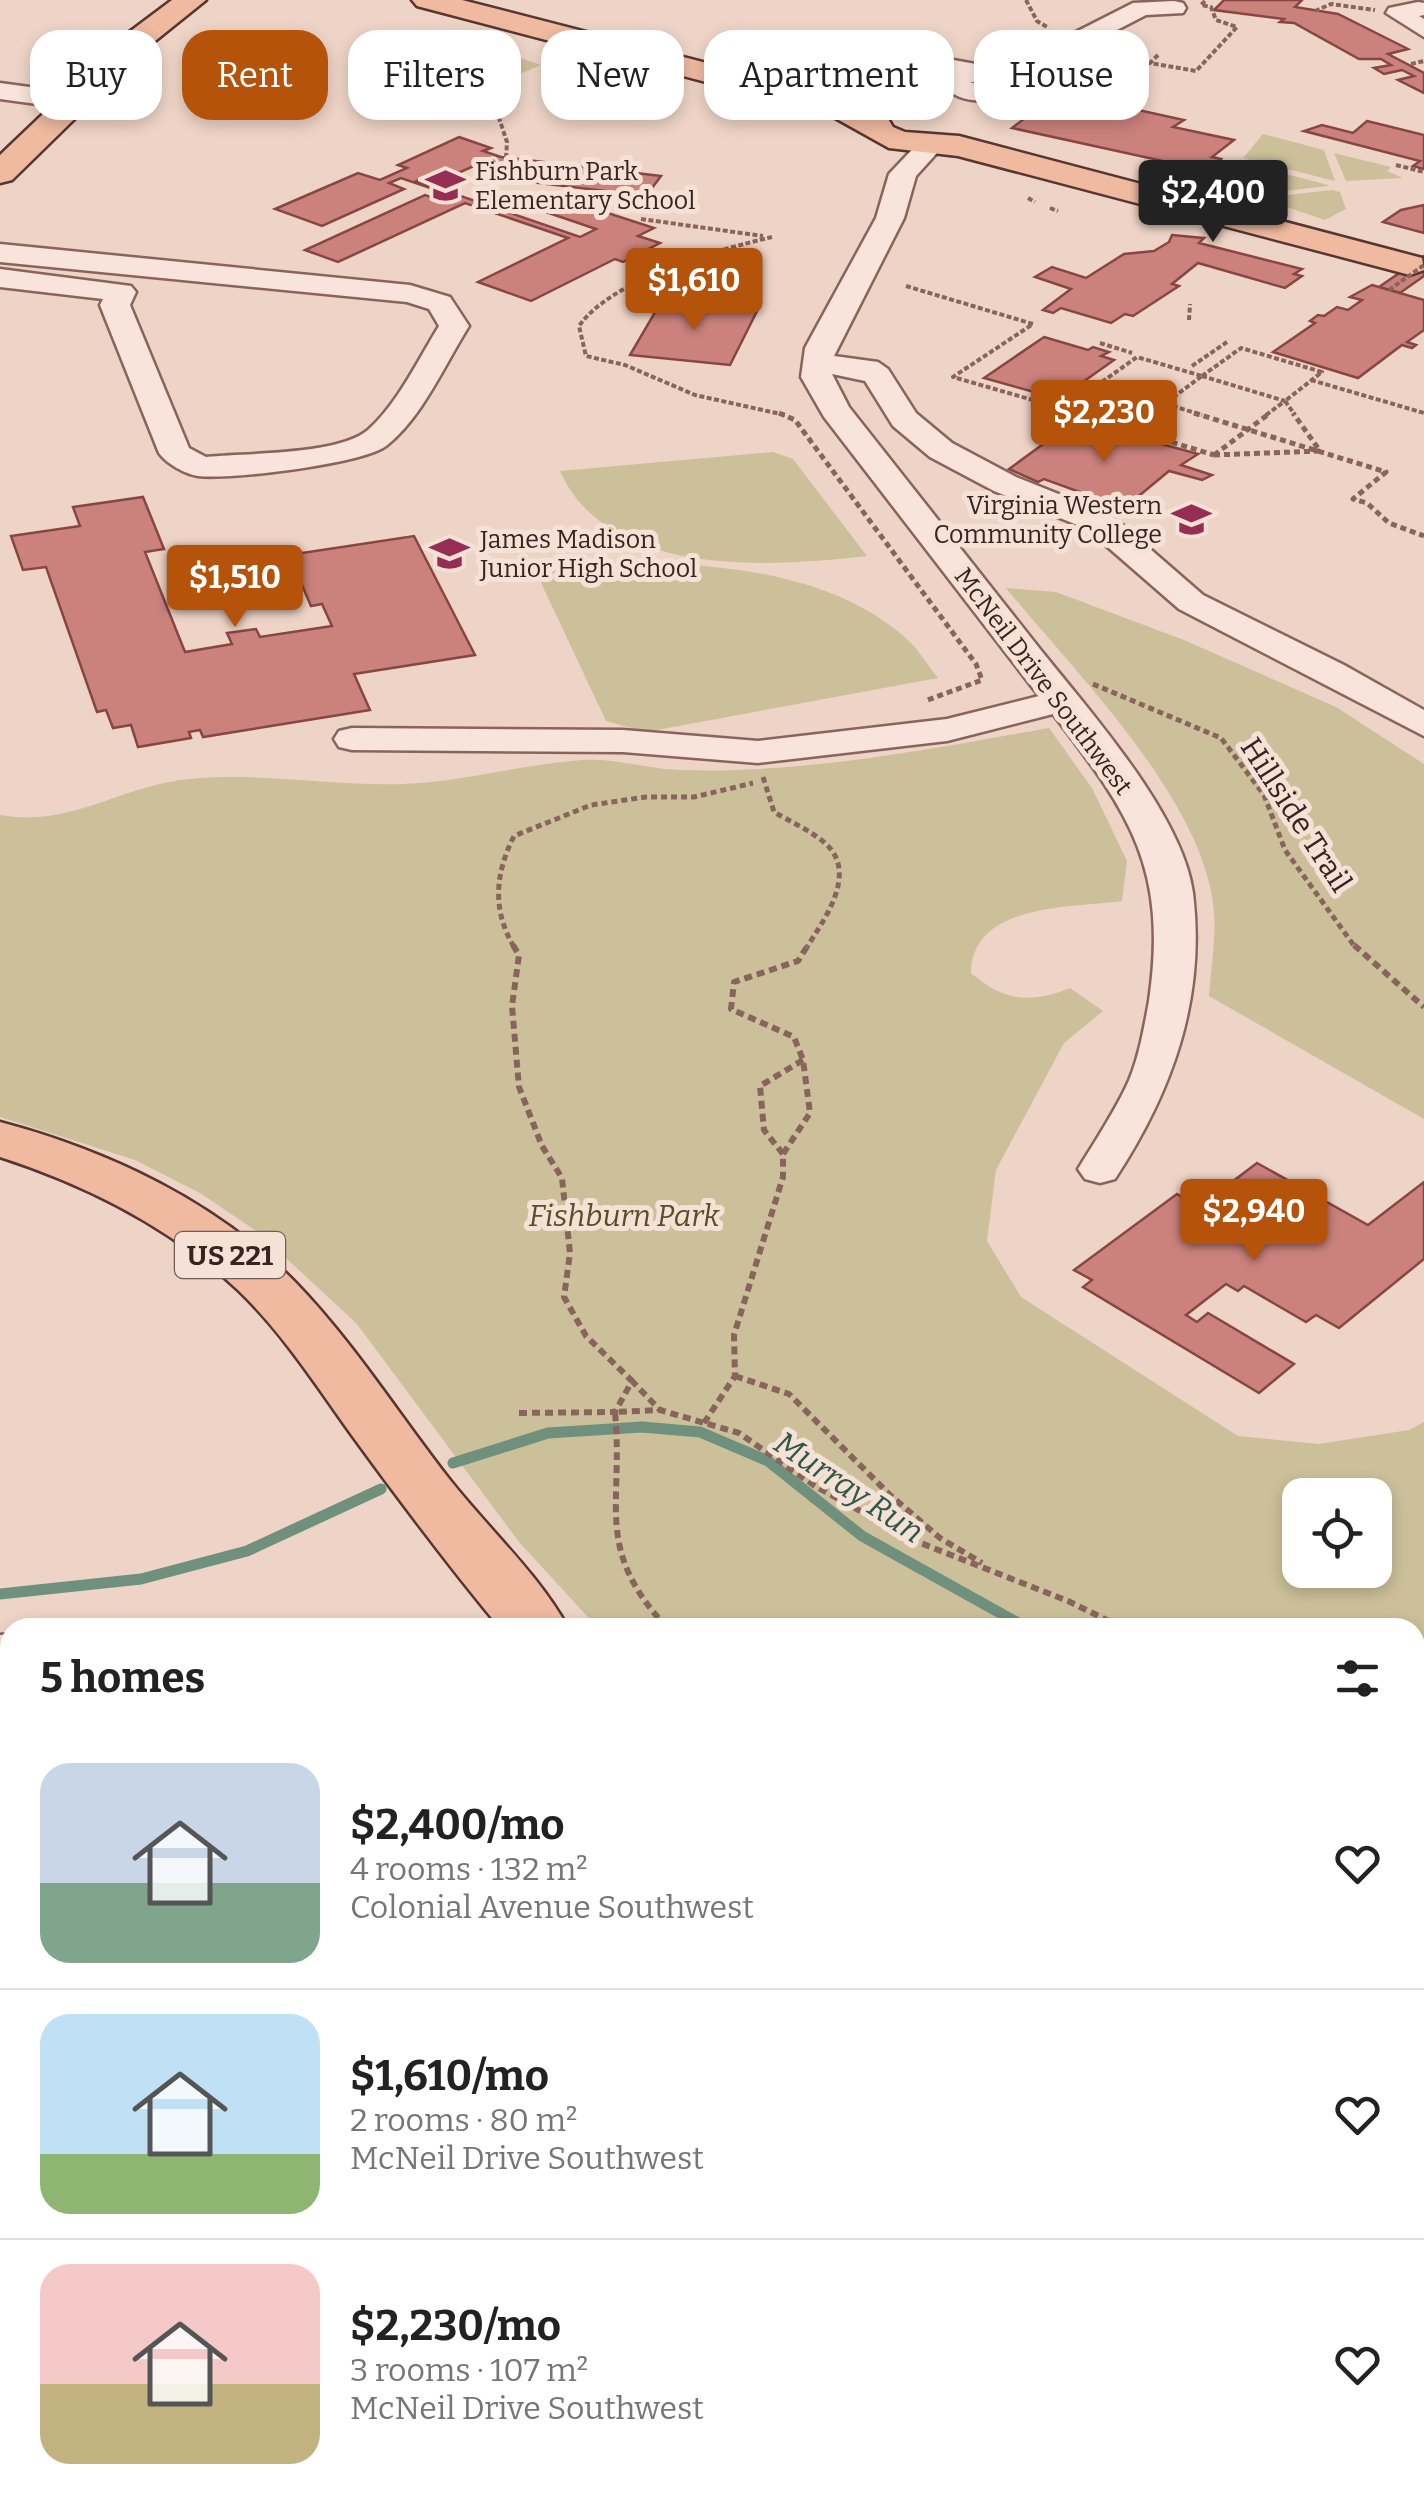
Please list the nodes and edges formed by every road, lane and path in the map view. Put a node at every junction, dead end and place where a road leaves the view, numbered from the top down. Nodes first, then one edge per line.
1 (191, 0) edge
2 (203, 0) edge
3 (427, 0) edge
4 (474, 0) edge
5 (1206, 0) edge
6 (1174, 8) dead end
7 (1382, 11) dead end
8 (1316, 12) dead end
9 (1216, 20) junction
10 (1205, 21) dead end
11 (159, 22) edge
12 (1158, 55) dead end
13 (704, 58) edge
14 (1424, 61) edge
15 (1411, 64) dead end
16 (704, 72) edge
17 (0, 91) edge
18 (30, 95) edge
19 (954, 98) edge
20 (54, 120) edge
21 (500, 120) edge
22 (922, 120) edge
23 (943, 120) edge
24 (506, 158) dead end
25 (1396, 166) dead end
26 (1424, 172) edge
27 (0, 173) edge
28 (1028, 198) dead end
29 (1035, 202) dead end
30 (1050, 208) dead end
31 (1058, 211) dead end
32 (641, 219) dead end
33 (0, 253) edge
34 (144, 268) junction
35 (1412, 269) edge
36 (0, 278) edge
37 (906, 286) dead end
38 (121, 292) junction
39 (385, 292) junction
40 (1190, 304) dead end
41 (1189, 320) dead end
42 (1227, 342) dead end
43 (1100, 344) dead end
44 (1132, 354) dead end
45 (816, 364) junction
46 (1192, 366) dead end
47 (1202, 377) junction
48 (1311, 380) junction
49 (1100, 384) junction
50 (1284, 401) junction
51 (1166, 404) junction
52 (1064, 409) junction
53 (1424, 414) edge
54 (1248, 429) junction
55 (1131, 430) junction
56 (1320, 451) junction
57 (1214, 456) junction
58 (1424, 536) edge
59 (1053, 689) junction
60 (917, 710) dead end
61 (1424, 725) edge
62 (352, 739) dead end
63 (761, 766) junction
64 (1424, 1007) edge
65 (803, 1060) junction
66 (0, 1139) edge
67 (782, 1154) junction
68 (1100, 1169) dead end
69 (736, 1376) junction
70 (632, 1382) junction
71 (660, 1410) junction
72 (518, 1412) dead end
73 (615, 1413) junction
74 (704, 1423) junction
75 (999, 1574) junction
76 (529, 1618) edge
77 (658, 1618) edge
78 (1100, 1618) edge

1 - 11 main road
2 - 11 main road
3 - 16 main road
4 - 13 main road
5 - 9 path
6 - 19 street
7 - 8 path
9 - 10 path
9 - 12 path
14 - 15 path
17 - 18 street
20 - 27 main road
21 - 24 path
22 - 45 street
23 - 35 main road
25 - 26 path
28 - 29 path
30 - 31 path
32 - 60 path
33 - 34 street
34 - 38 street
34 - 39 street
36 - 38 street
37 - 52 path
38 - 39 street
38 - 39 street
40 - 41 path
42 - 46 path
43 - 44 path
45 - 59 street, McNeil Drive Southwest
45 - 61 street
47 - 48 path
47 - 49 path
47 - 50 path
47 - 51 path
48 - 50 path
48 - 53 path
49 - 51 path
49 - 52 path
50 - 54 path
50 - 56 path
51 - 54 path
51 - 55 path
52 - 55 path
54 - 56 path
54 - 57 path
55 - 57 path
56 - 57 path
56 - 58 path
59 - 63 street
59 - 64 path, Hillside Trail
59 - 68 street, McNeil Drive Southwest
62 - 63 street
63 - 65 path
63 - 70 path
65 - 67 path
65 - 67 path
66 - 76 main road, US 221
67 - 69 path
69 - 74 path
69 - 75 path
70 - 71 path
70 - 73 path
71 - 73 path
71 - 74 path
72 - 73 path
73 - 77 path
74 - 75 path
75 - 78 path

